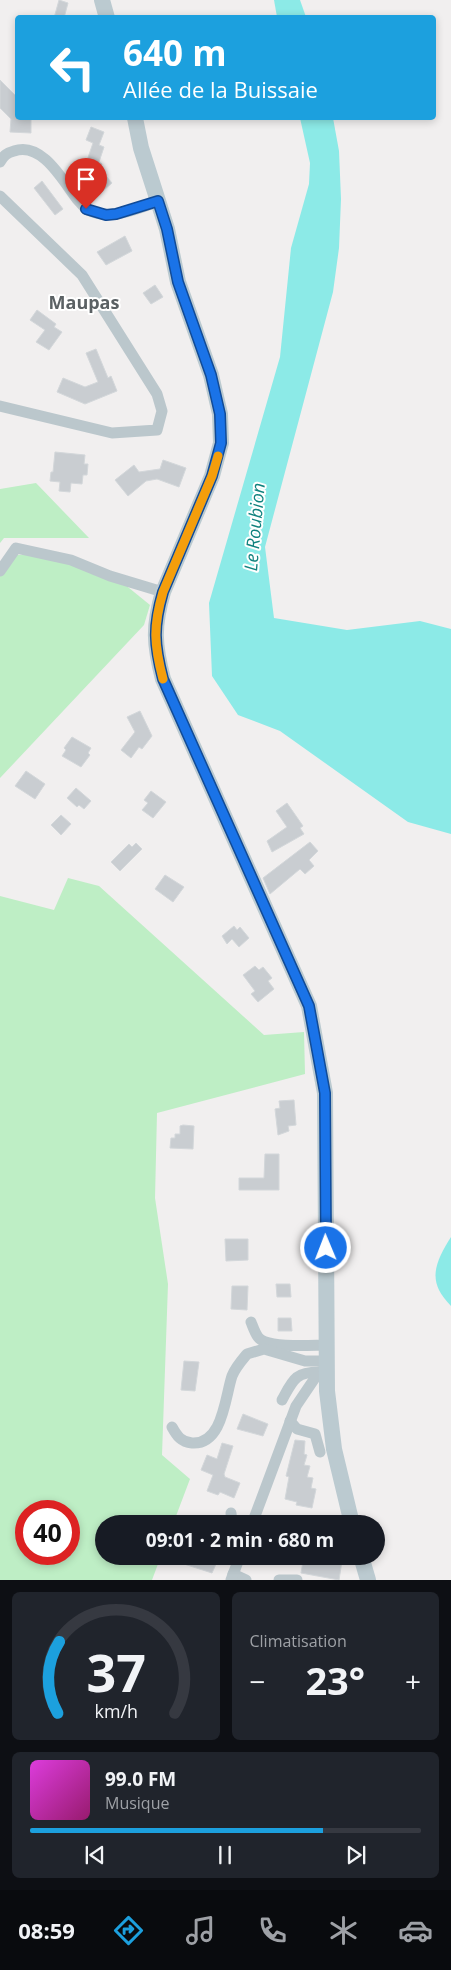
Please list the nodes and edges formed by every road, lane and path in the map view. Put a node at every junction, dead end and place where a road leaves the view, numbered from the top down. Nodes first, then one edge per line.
1 (102, 0) edge
2 (106, 15) edge
3 (135, 120) edge
4 (1, 156) edge
5 (0, 196) edge
6 (158, 201) junction
7 (0, 406) edge
8 (0, 571) edge
9 (163, 592) junction
10 (251, 1322) dead end
11 (325, 1362) junction
12 (282, 1400) dead end
13 (290, 1421) junction
14 (172, 1427) dead end
15 (320, 1452) dead end
16 (255, 1515) edge
17 (350, 1515) edge
18 (237, 1565) edge
19 (364, 1565) edge
20 (232, 1577) edge
21 (246, 1580) edge
22 (279, 1580) edge
23 (297, 1580) edge
24 (368, 1580) edge

1 - 2 street
3 - 6 street
4 - 6 street
5 - 7 street
6 - 9 street
8 - 9 street
9 - 11 street
10 - 11 street
11 - 12 street
11 - 13 street
11 - 14 street
11 - 17 street
13 - 15 street
13 - 16 street
18 - 20 street
19 - 24 street
20 - 21 street
22 - 23 street

